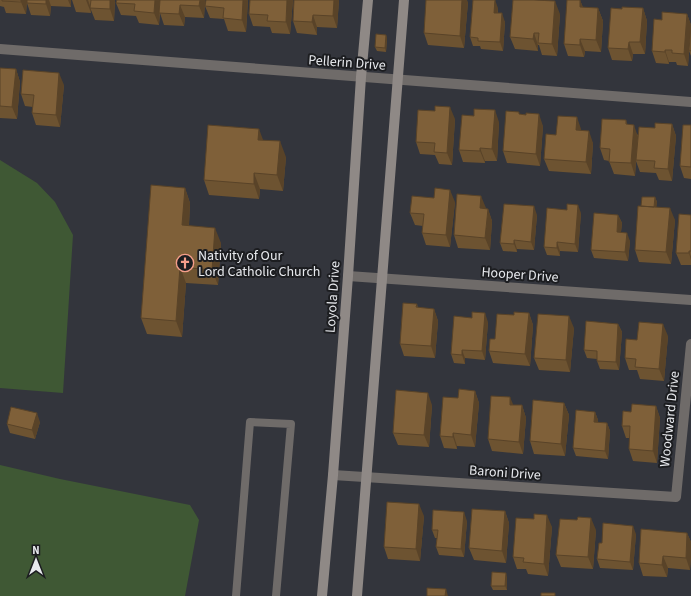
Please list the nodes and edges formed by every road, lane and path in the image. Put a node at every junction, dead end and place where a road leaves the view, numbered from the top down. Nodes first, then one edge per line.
1 (368, 0) edge
2 (404, 0) edge
3 (0, 49) edge
4 (361, 77) junction
5 (398, 79) junction
6 (691, 102) edge
7 (348, 276) junction
8 (382, 278) junction
9 (691, 300) edge
10 (691, 344) edge
11 (333, 474) junction
12 (365, 477) junction
13 (676, 497) joint
14 (236, 596) edge
15 (276, 596) edge
16 (322, 596) edge
17 (357, 596) edge

1 - 4 main road, Loyola Drive
2 - 5 main road
3 - 4 street, Pellerin Drive
4 - 5 street, Pellerin Drive
4 - 7 main road, Loyola Drive
5 - 6 street, Pellerin Drive
5 - 8 main road
7 - 8 street, Hooper Drive
7 - 11 main road, Loyola Drive
8 - 9 street, Hooper Drive
8 - 12 main road
10 - 13 street, Woodward Drive
11 - 12 street, Baroni Drive
11 - 16 main road, Loyola Drive
12 - 13 street, Baroni Drive
12 - 17 main road
14 - 15 lane

